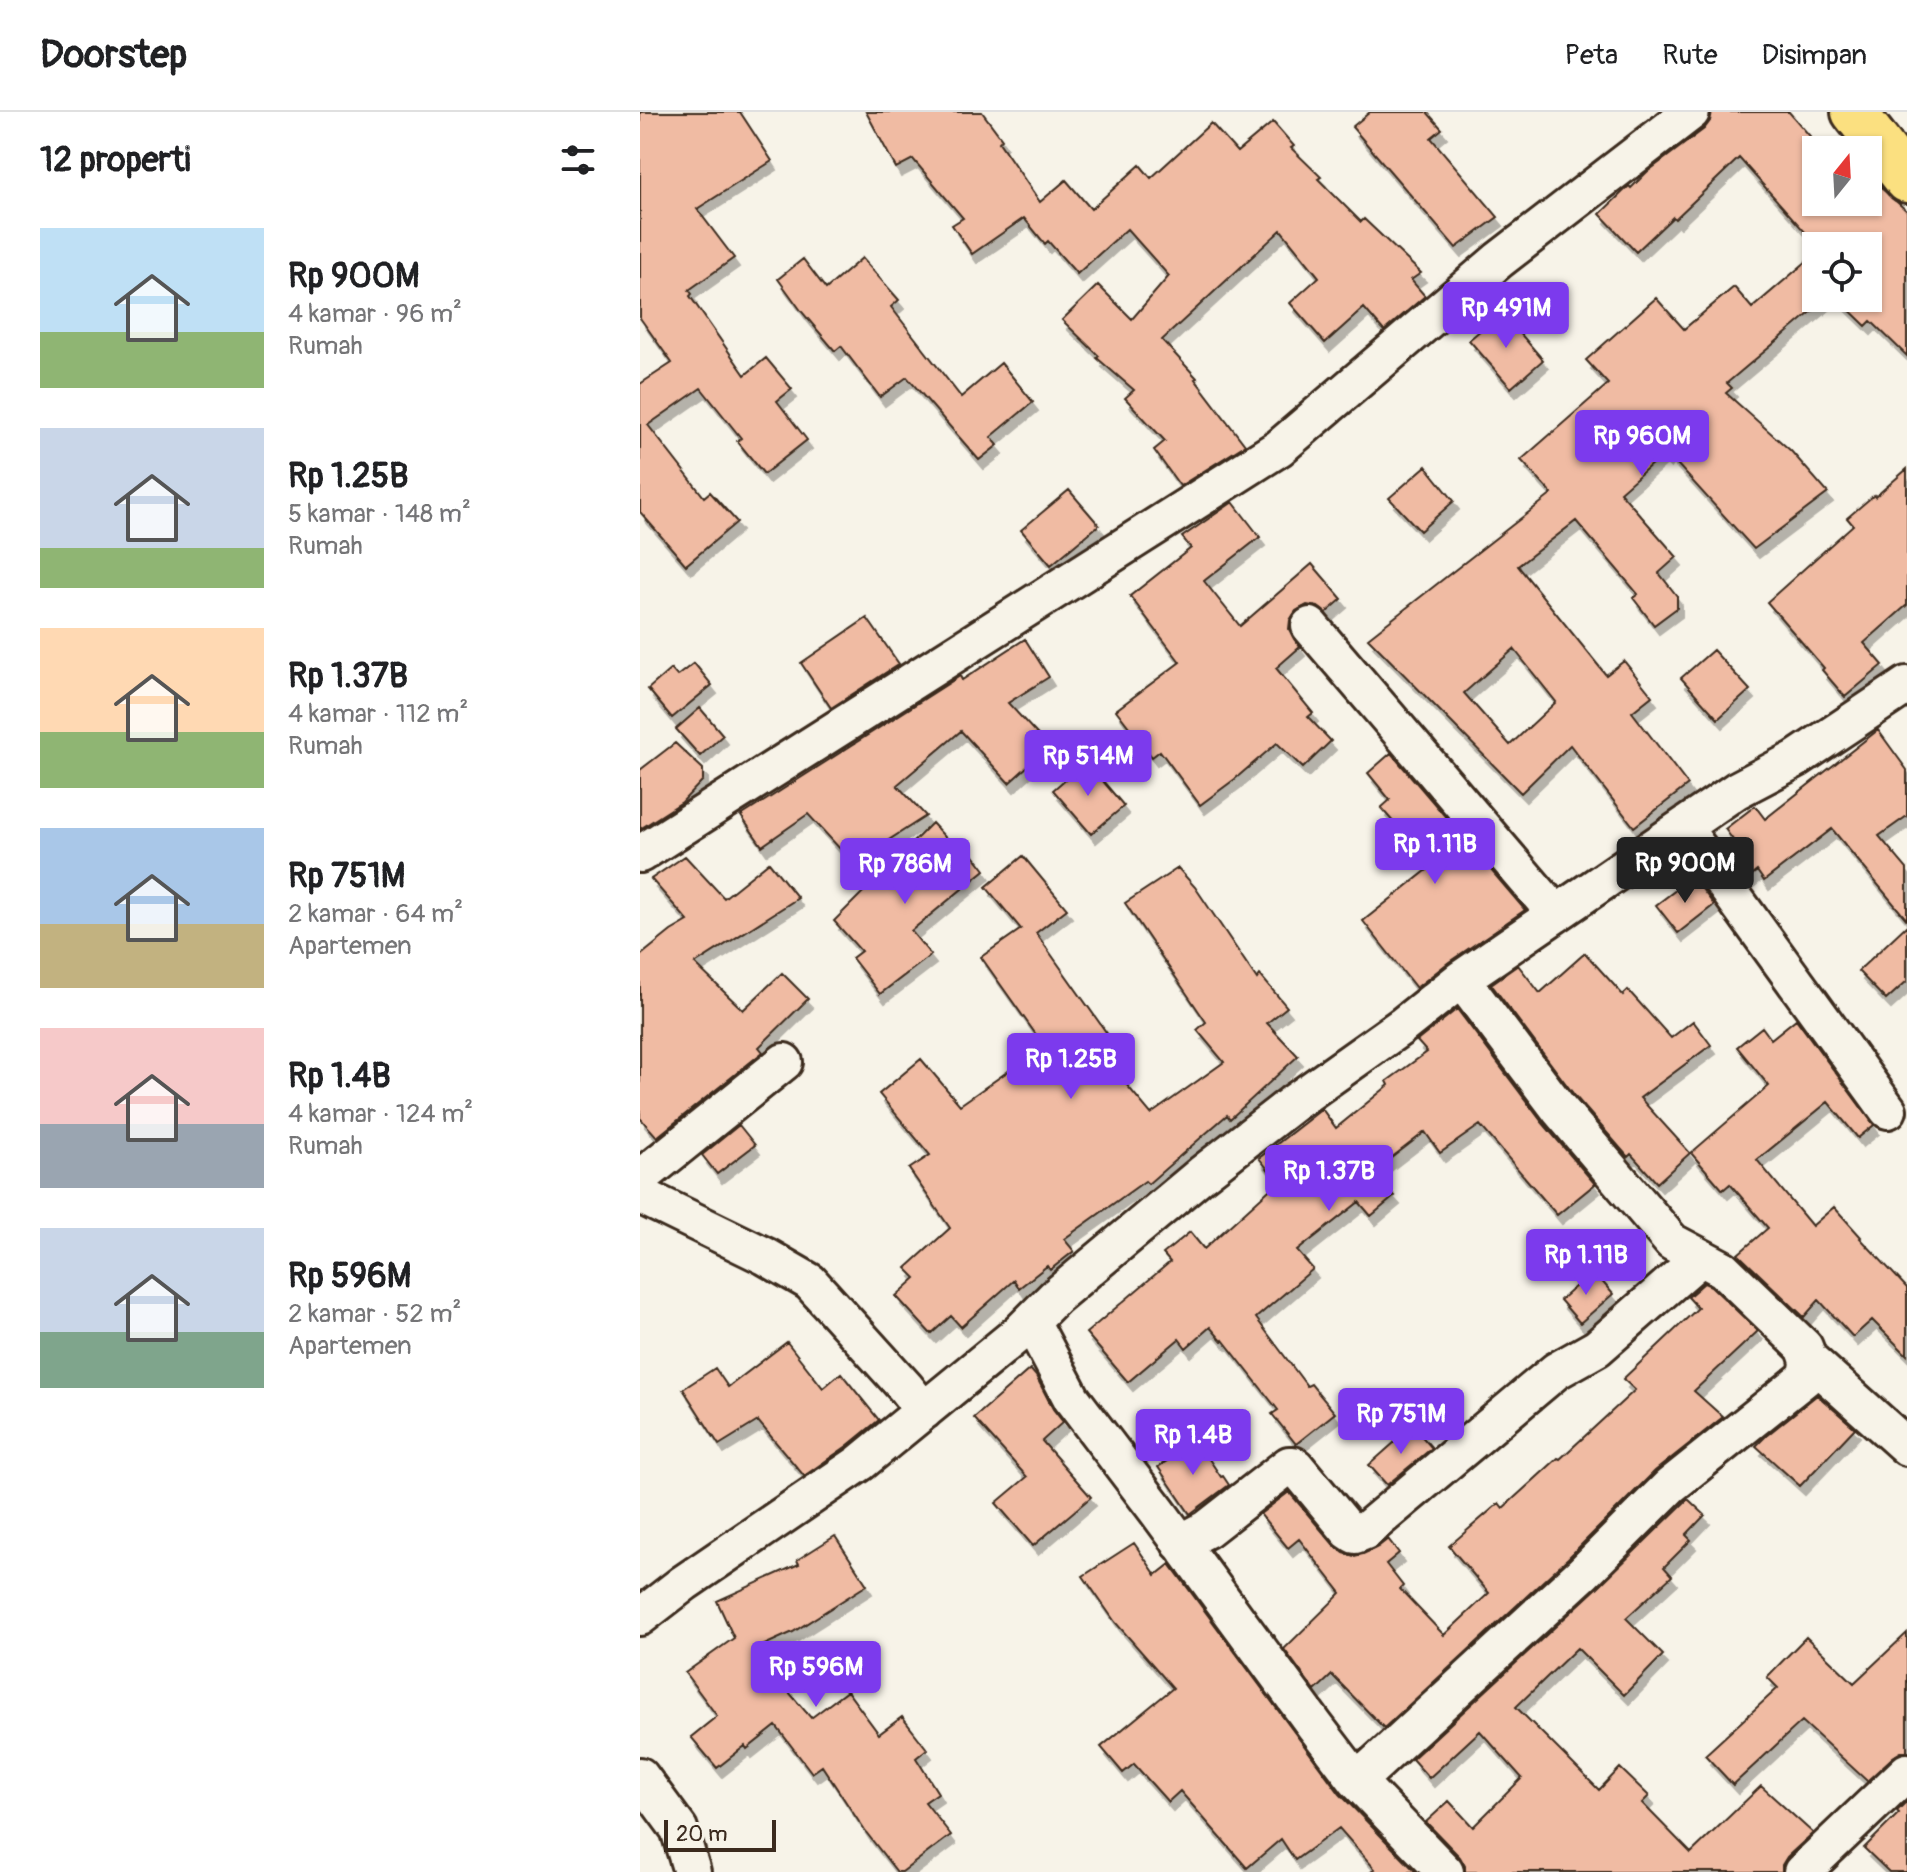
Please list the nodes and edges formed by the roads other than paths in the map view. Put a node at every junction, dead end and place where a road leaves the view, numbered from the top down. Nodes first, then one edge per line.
1 (1691, 112) edge
2 (1854, 112) edge
3 (1907, 180) edge
4 (1310, 626) dead end
5 (1907, 685) edge
6 (1683, 827) junction
7 (640, 854) edge
8 (1556, 914) junction
9 (1461, 979) junction
10 (784, 1062) dead end
11 (1888, 1110) dead end
12 (640, 1178) edge
13 (640, 1195) edge
14 (1700, 1258) junction
15 (1031, 1321) junction
16 (1810, 1360) junction
17 (924, 1411) junction
18 (1907, 1447) edge
19 (1180, 1543) junction
20 (640, 1617) edge
21 (1907, 1772) edge
22 (640, 1776) edge
23 (1357, 1781) junction
24 (692, 1872) edge
25 (1445, 1872) edge
26 (1802, 1872) edge

1 - 7 street
2 - 3 main road
4 - 8 street
5 - 6 street
6 - 8 street
6 - 11 street
8 - 9 street
9 - 14 street
9 - 15 street
10 - 12 street
13 - 17 street
14 - 16 street
14 - 19 street
15 - 17 street
15 - 19 street
16 - 18 street
16 - 23 street
17 - 20 street
19 - 23 street
21 - 26 street
22 - 24 street
23 - 25 street

